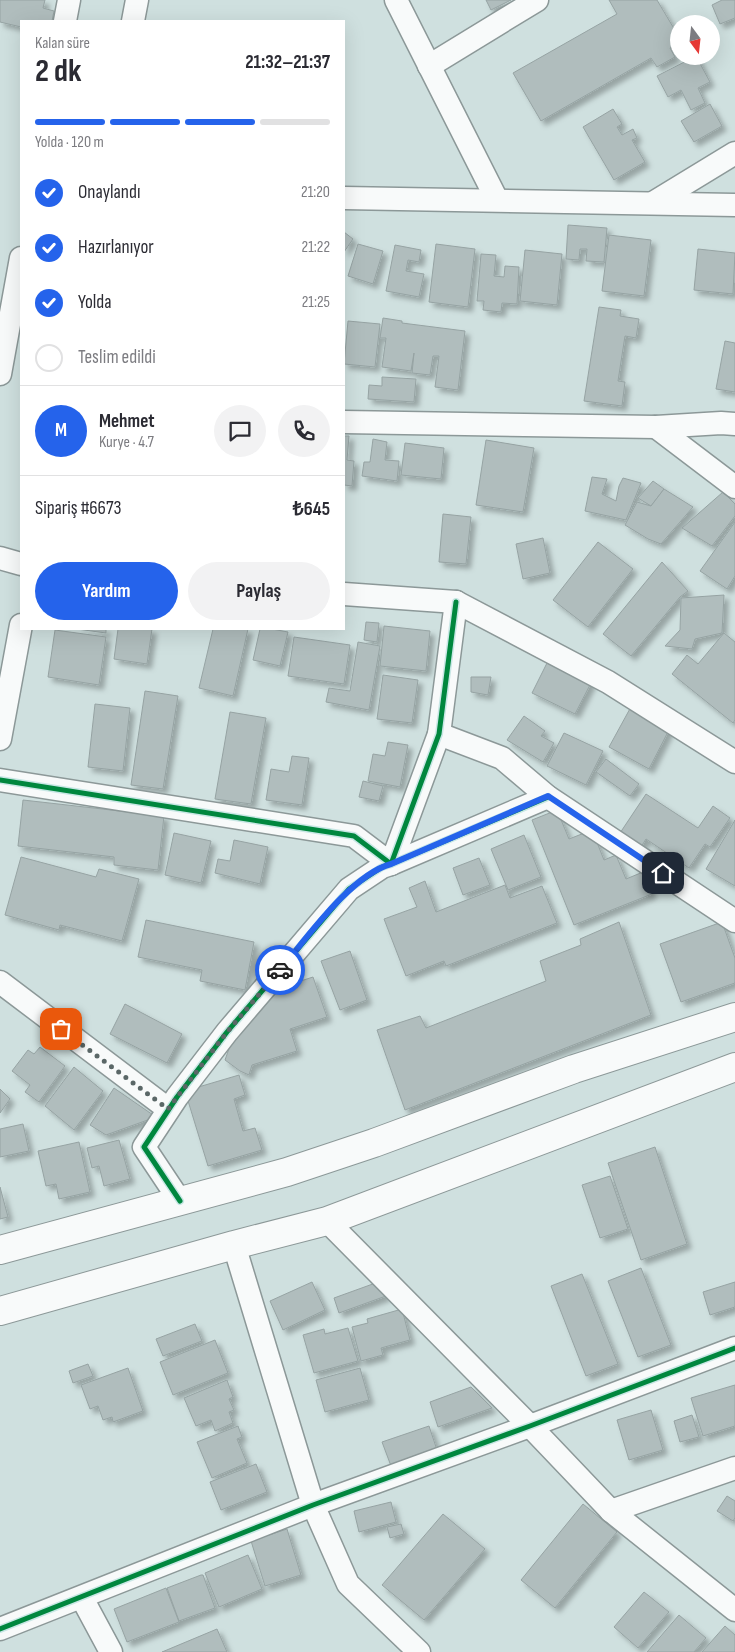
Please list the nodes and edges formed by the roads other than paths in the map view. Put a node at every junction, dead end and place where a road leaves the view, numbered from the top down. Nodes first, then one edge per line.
1 (68, 0) edge
2 (137, 0) edge
3 (396, 0) edge
4 (537, 0) edge
5 (65, 20) edge
6 (134, 20) edge
7 (429, 66) junction
8 (735, 153) edge
9 (345, 198) edge
10 (497, 200) junction
11 (653, 203) junction
12 (735, 205) edge
13 (20, 263) edge
14 (12, 299) edge
15 (0, 374) edge
16 (345, 422) edge
17 (735, 424) edge
18 (656, 427) junction
19 (735, 487) edge
20 (0, 558) edge
21 (20, 564) edge
22 (345, 594) edge
23 (456, 602) junction
24 (20, 630) edge
25 (439, 734) junction
26 (0, 739) edge
27 (735, 762) edge
28 (0, 780) edge
29 (548, 796) junction
30 (391, 864) junction
31 (735, 921) edge
32 (0, 982) edge
33 (735, 1017) edge
34 (735, 1067) edge
35 (168, 1109) junction
36 (180, 1201) junction
37 (327, 1221) junction
38 (234, 1245) junction
39 (0, 1250) edge
40 (0, 1311) edge
41 (735, 1348) edge
42 (530, 1426) junction
43 (735, 1468) edge
44 (313, 1506) junction
45 (611, 1511) junction
46 (82, 1598) junction
47 (735, 1610) edge
48 (0, 1629) edge
49 (111, 1652) edge
50 (420, 1652) edge

1 - 5 street
2 - 6 street
3 - 7 street
4 - 7 street
7 - 10 street
8 - 11 street
9 - 10 street
10 - 11 street
11 - 12 street
13 - 14 street
14 - 15 street
16 - 18 street
17 - 18 street
18 - 19 street
20 - 21 street
22 - 23 street
23 - 25 street
23 - 27 street
24 - 26 street
25 - 29 street
25 - 30 street
28 - 30 street
29 - 30 street
29 - 31 street
30 - 35 street
32 - 35 street
33 - 36 main road
34 - 37 main road
35 - 36 street
36 - 39 main road
37 - 38 main road
37 - 42 street
38 - 40 main road
38 - 44 street
41 - 42 street
42 - 44 street
42 - 45 street
43 - 45 street
44 - 46 street
44 - 50 street
45 - 47 street
46 - 48 street
46 - 49 street

